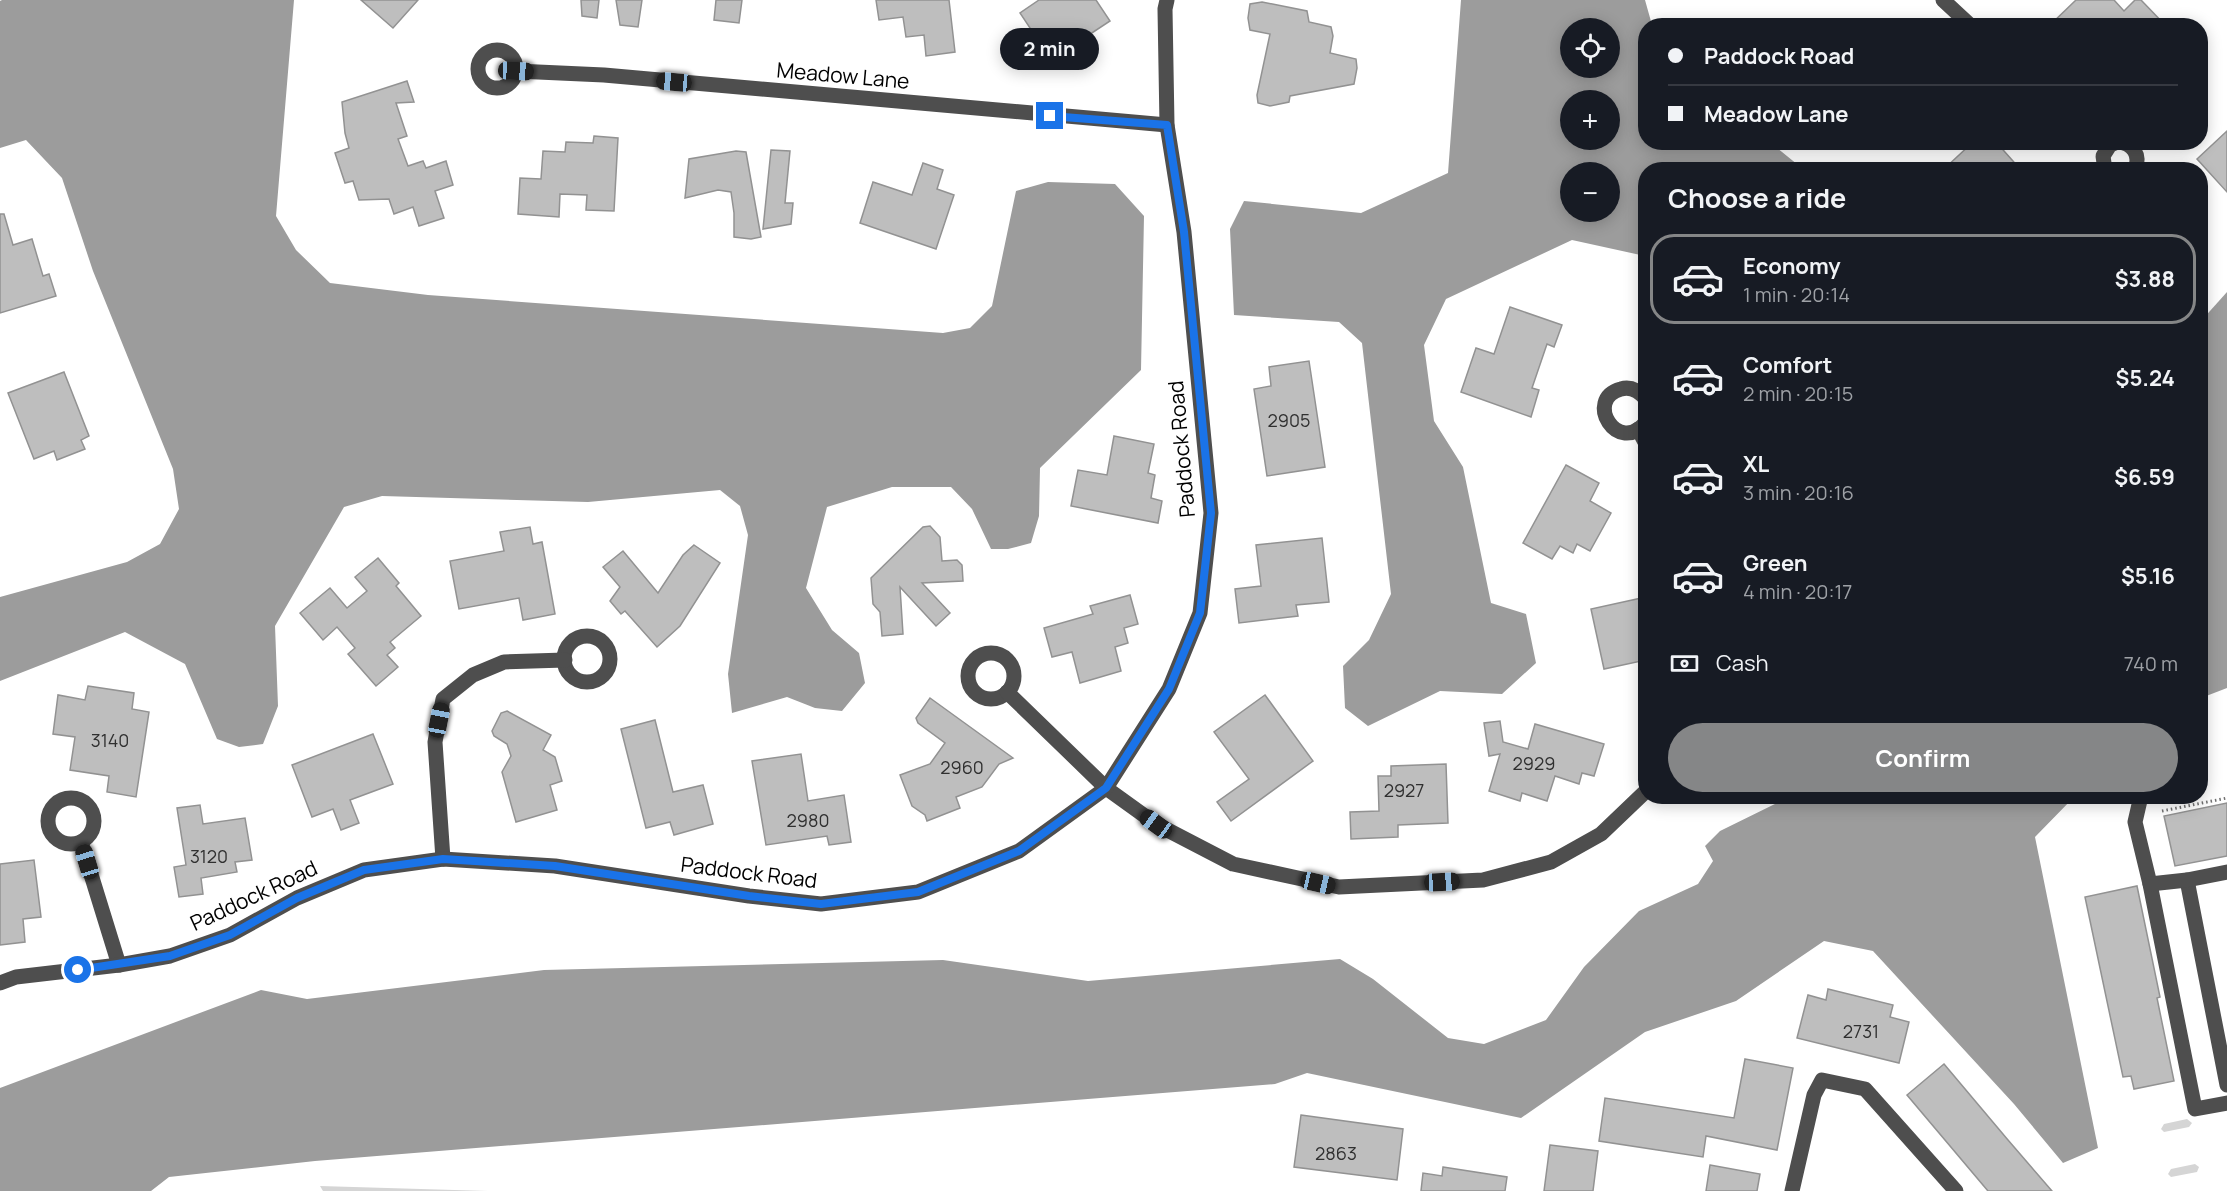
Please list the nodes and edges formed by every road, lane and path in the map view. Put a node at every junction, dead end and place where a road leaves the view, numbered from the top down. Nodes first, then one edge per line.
1 (1167, 0) edge
2 (1943, 0) edge
3 (1962, 18) edge
4 (516, 71) dead end
5 (1167, 125) junction
6 (1638, 392) edge
7 (1638, 427) edge
8 (565, 660) dead end
9 (1007, 692) dead end
10 (1106, 788) junction
11 (2227, 798) edge
12 (1638, 799) edge
13 (2208, 802) edge
14 (2139, 804) edge
15 (2197, 804) edge
16 (2162, 811) dead end
17 (81, 842) dead end
18 (443, 859) junction
19 (2227, 872) edge
20 (2187, 880) junction
21 (2150, 884) junction
22 (119, 965) junction
23 (0, 983) edge
24 (2227, 1085) edge
25 (2227, 1103) edge
26 (1792, 1191) edge
27 (1956, 1191) edge

1 - 5 street, Paddock Road
2 - 3 street
4 - 5 street, Meadow Lane
5 - 10 street, Paddock Road
6 - 7 street
8 - 18 street
9 - 10 street
10 - 12 street
10 - 18 street, Paddock Road
11 - 13 path
14 - 21 street
15 - 16 path
17 - 22 street
18 - 22 street, Paddock Road
19 - 20 street
20 - 21 street
20 - 24 street
21 - 25 street
22 - 23 street, Paddock Road
26 - 27 street

